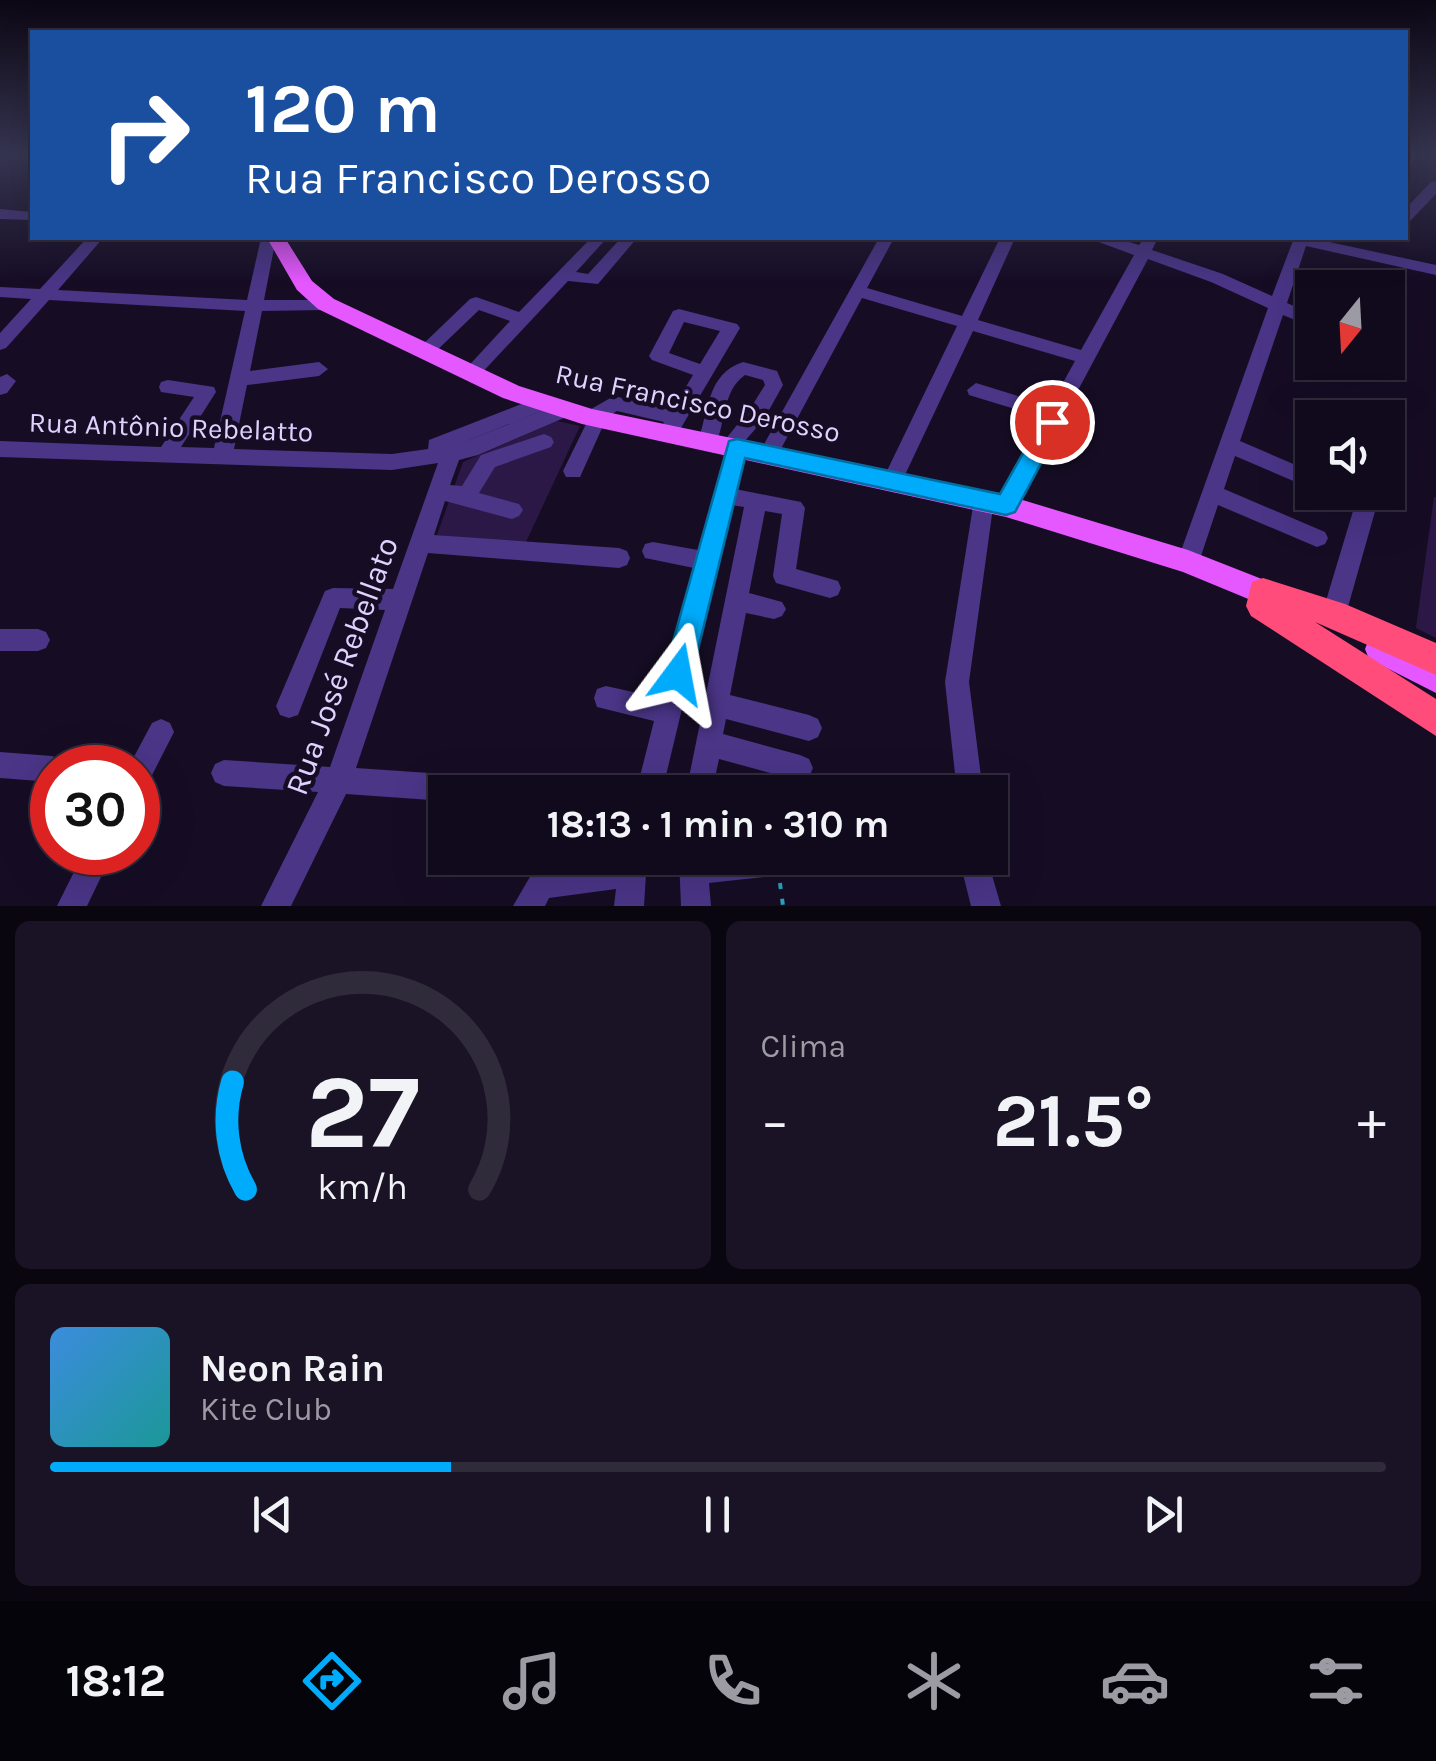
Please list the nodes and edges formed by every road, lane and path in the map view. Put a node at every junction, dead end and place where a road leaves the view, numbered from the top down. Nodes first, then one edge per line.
1 (0, 214) edge
2 (30, 216) edge
3 (93, 240) edge
4 (271, 240) edge
5 (273, 240) edge
6 (597, 240) edge
7 (628, 240) edge
8 (885, 240) edge
9 (1007, 240) edge
10 (1117, 240) edge
11 (1301, 240) edge
12 (1305, 240) edge
13 (1148, 244) edge
14 (1436, 270) edge
15 (564, 275) junction
16 (857, 291) junction
17 (0, 292) edge
18 (45, 294) junction
19 (326, 304) junction
20 (254, 306) junction
21 (1276, 309) junction
22 (1295, 315) edge
23 (522, 319) junction
24 (968, 323) junction
25 (0, 344) edge
26 (425, 352) junction
27 (1088, 358) junction
28 (319, 369) dead end
29 (704, 372) dead end
30 (471, 373) junction
31 (238, 379) junction
32 (168, 387) dead end
33 (976, 390) dead end
34 (553, 407) junction
35 (1056, 414) junction
36 (595, 419) junction
37 (672, 426) junction
38 (544, 442) dead end
39 (1228, 444) junction
40 (725, 445) junction
41 (449, 449) junction
42 (0, 450) edge
43 (168, 453) junction
44 (769, 453) junction
45 (222, 454) junction
46 (573, 471) dead end
47 (1295, 474) edge
48 (893, 478) junction
49 (439, 492) junction
50 (1210, 493) junction
51 (466, 495) junction
52 (723, 495) junction
53 (756, 501) junction
54 (995, 503) junction
55 (512, 510) dead end
56 (1364, 510) edge
57 (1094, 534) junction
58 (1317, 538) dead end
59 (422, 543) junction
60 (653, 551) dead end
61 (619, 558) dead end
62 (704, 561) junction
63 (1188, 562) junction
64 (830, 588) dead end
65 (1263, 599) junction
66 (402, 600) junction
67 (736, 601) junction
68 (774, 608) dead end
69 (1334, 614) junction
70 (0, 640) edge
71 (38, 640) dead end
72 (1415, 666) edge
73 (1436, 678) edge
74 (1436, 696) edge
75 (606, 698) dead end
76 (716, 704) junction
77 (289, 706) dead end
78 (669, 712) junction
79 (1436, 718) edge
80 (808, 728) dead end
81 (161, 732) dead end
82 (708, 743) junction
83 (154, 745) edge
84 (1, 767) edge
85 (800, 768) dead end
86 (30, 769) edge
87 (224, 773) dead end
88 (653, 775) edge
89 (704, 775) edge
90 (970, 775) edge
91 (338, 781) junction
92 (428, 786) edge
93 (88, 875) edge
94 (586, 875) edge
95 (631, 875) edge
96 (695, 875) edge
97 (72, 906) edge
98 (276, 906) edge
99 (528, 906) edge
100 (629, 906) edge
101 (696, 906) edge

1 - 2 street
3 - 18 street
4 - 20 street
5 - 19 main road, Rua Francisco Derosso
6 - 15 street
7 - 15 street
8 - 16 street
9 - 24 street
10 - 13 street
11 - 21 street
12 - 14 street
13 - 21 street
13 - 27 street
15 - 23 street
16 - 24 street
16 - 44 street
17 - 18 street
18 - 20 street
18 - 25 street
19 - 20 street
19 - 26 main road, Rua Francisco Derosso
20 - 31 street
21 - 22 street
21 - 39 street
23 - 26 street
23 - 30 street
24 - 27 street
24 - 48 street
26 - 30 main road, Rua Francisco Derosso
27 - 35 street
28 - 31 street
29 - 37 street
30 - 34 main road, Rua Francisco Derosso
31 - 45 street
32 - 43 street
33 - 35 street
34 - 36 main road, Rua Francisco Derosso
34 - 41 street, Rua Antônio Rebelatto
35 - 54 street
36 - 37 main road, Rua Francisco Derosso
36 - 46 street
37 - 40 main road, Rua Francisco Derosso
38 - 51 street
39 - 47 street
39 - 50 street
40 - 44 main road, Rua Francisco Derosso
40 - 52 street
41 - 45 street, Rua Antônio Rebelatto
41 - 49 street, Rua José Rebellato
42 - 43 street, Rua Antônio Rebelatto
43 - 45 street, Rua Antônio Rebelatto
44 - 48 main road, Rua Francisco Derosso
48 - 54 main road, Rua Francisco Derosso
49 - 51 street
49 - 59 street, Rua José Rebellato
50 - 58 street
50 - 63 street
51 - 55 street
52 - 53 street
52 - 62 street
53 - 64 street
53 - 67 street
54 - 57 main road, Rua Francisco Derosso
54 - 90 street
56 - 69 street
57 - 63 main road, Rua Francisco Derosso
57 - 65 main road, Rua Francisco Derosso
59 - 61 street
59 - 66 street, Rua José Rebellato
60 - 62 street
62 - 78 street
63 - 65 main road, Rua Francisco Derosso
65 - 69 highway
65 - 72 main road, Rua Francisco Derosso
65 - 79 highway
66 - 77 street
66 - 91 street, Rua José Rebellato
67 - 68 street
67 - 76 street
69 - 72 highway
70 - 71 street
72 - 73 main road, Rua Francisco Derosso
72 - 74 main road, Rua Francisco Derosso
75 - 78 street
76 - 80 street
76 - 82 street
78 - 88 street
81 - 83 street
82 - 85 street
82 - 89 street
84 - 86 street
87 - 91 street
91 - 92 street
91 - 98 street, Rua José Rebellato
93 - 97 street
94 - 99 street
95 - 100 street
96 - 101 street

